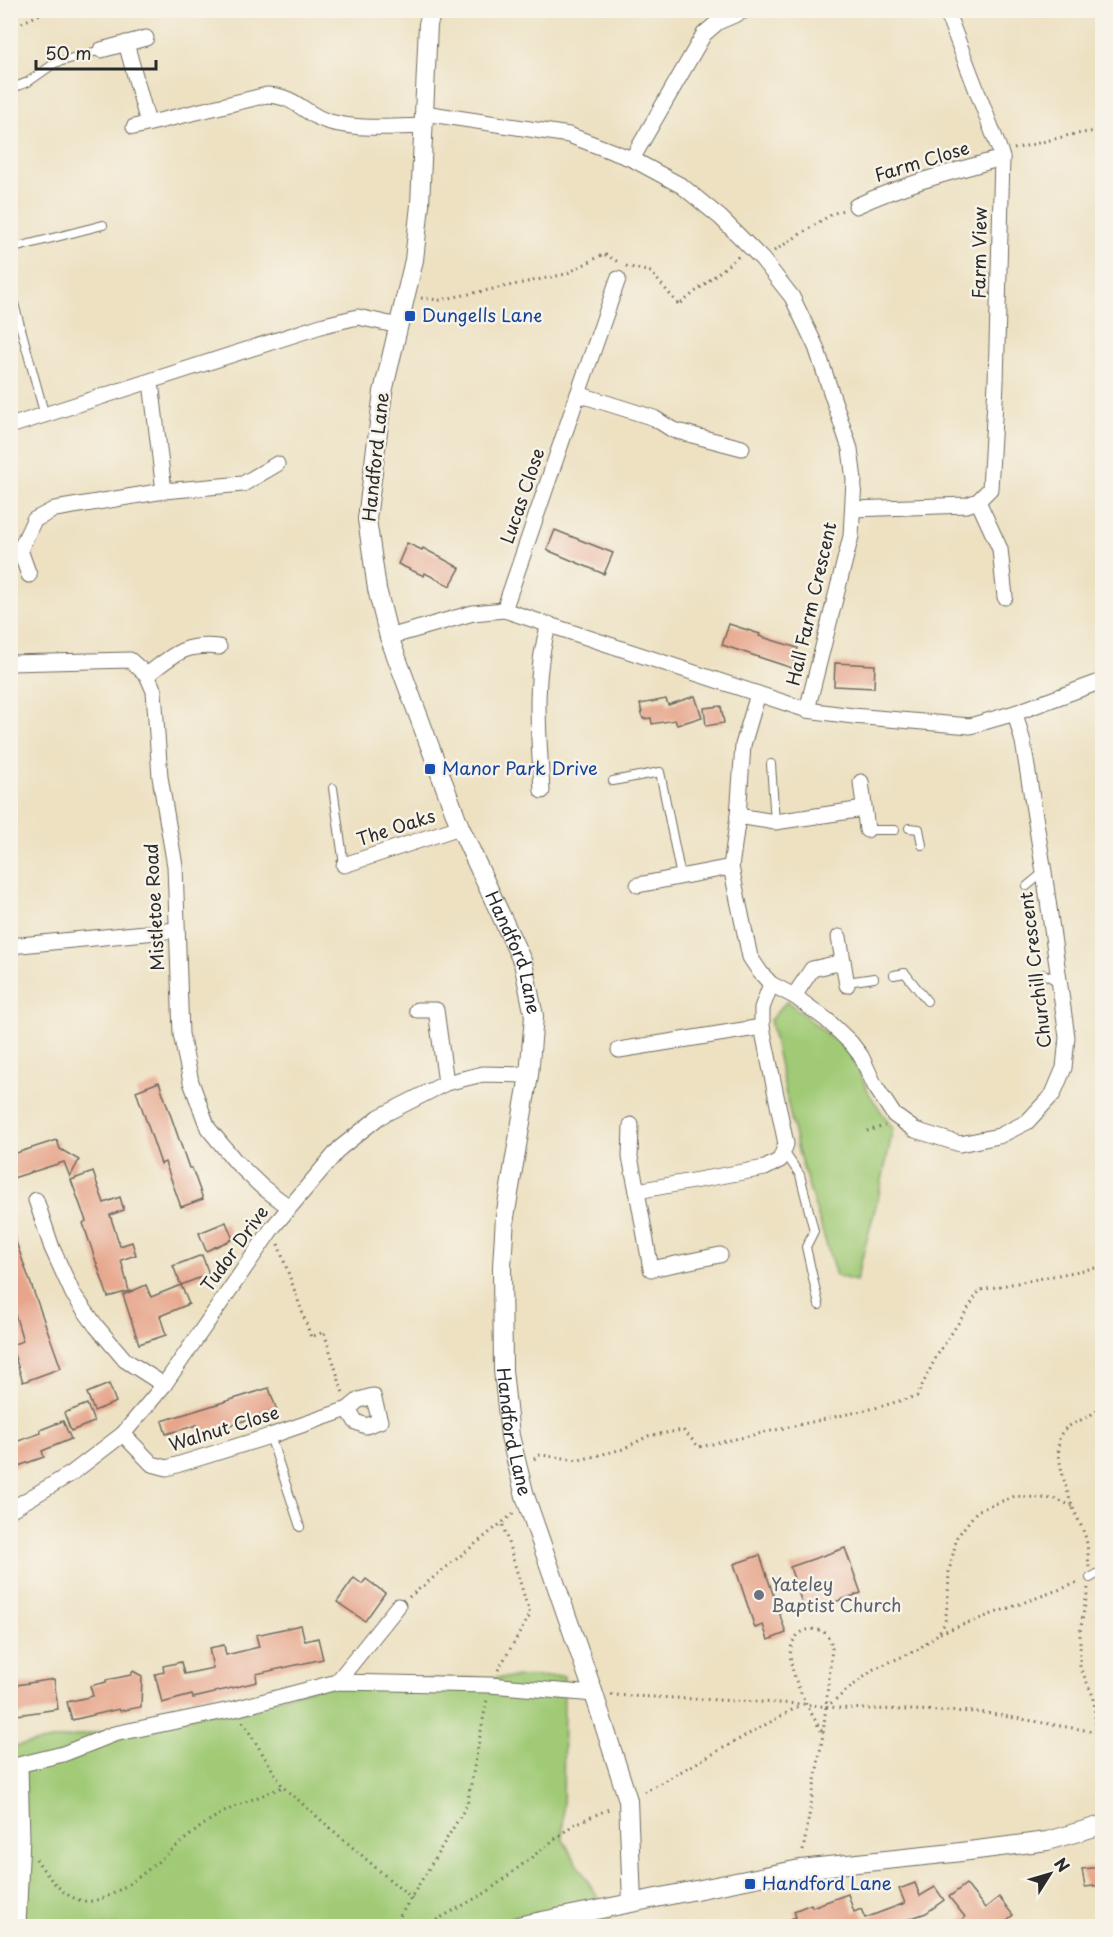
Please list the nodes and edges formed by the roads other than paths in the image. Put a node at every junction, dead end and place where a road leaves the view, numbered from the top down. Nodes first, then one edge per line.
1 (433, 10) edge
2 (746, 10) edge
3 (946, 10) edge
4 (146, 38) dead end
5 (126, 43) junction
6 (101, 50) joint
7 (10, 88) edge
8 (424, 119) junction
9 (1001, 155) junction
10 (632, 159) junction
11 (856, 206) road end
12 (103, 225) dead end
13 (10, 249) edge
14 (618, 279) dead end
15 (10, 290) edge
16 (399, 327) junction
17 (151, 382) junction
18 (578, 394) junction
19 (45, 416) junction
20 (10, 426) edge
21 (742, 448) dead end
22 (277, 464) dead end
23 (164, 491) junction
24 (978, 501) junction
25 (853, 509) junction
26 (29, 575) dead end
27 (1005, 597) dead end
28 (504, 610) junction
29 (549, 624) junction
30 (389, 637) junction
31 (219, 648) dead end
32 (10, 663) edge
33 (147, 675) junction
34 (1102, 681) edge
35 (758, 694) junction
36 (807, 710) junction
37 (1015, 713) junction
38 (771, 764) dead end
39 (613, 781) dead end
40 (861, 782) dead end
41 (333, 788) dead end
42 (542, 791) dead end
43 (864, 809) junction
44 (738, 816) junction
45 (775, 822) junction
46 (460, 827) junction
47 (909, 828) dead end
48 (867, 830) joint
49 (896, 830) dead end
50 (922, 845) dead end
51 (344, 865) joint
52 (730, 867) junction
53 (1044, 872) junction
54 (681, 877) junction
55 (638, 885) dead end
56 (1027, 886) dead end
57 (177, 930) junction
58 (839, 937) dead end
59 (10, 946) edge
60 (843, 962) junction
61 (1044, 974) dead end
62 (894, 975) dead end
63 (874, 978) dead end
64 (847, 983) joint
65 (1060, 983) junction
66 (771, 984) junction
67 (794, 996) junction
68 (927, 1001) dead end
69 (417, 1010) dead end
70 (762, 1027) junction
71 (619, 1050) dead end
72 (528, 1075) junction
73 (446, 1083) junction
74 (631, 1125) dead end
75 (785, 1153) junction
76 (637, 1191) junction
77 (36, 1200) dead end
78 (289, 1208) junction
79 (720, 1255) dead end
80 (819, 1305) dead end
81 (164, 1385) junction
82 (348, 1409) road end
83 (123, 1434) junction
84 (270, 1436) junction
85 (10, 1510) edge
86 (300, 1527) dead end
87 (1102, 1571) edge
88 (1090, 1578) road end
89 (399, 1606) road end
90 (337, 1682) junction
91 (594, 1694) junction
92 (15, 1766) edge
93 (1102, 1825) edge
94 (632, 1902) junction
95 (18, 1926) edge
96 (517, 1926) edge

1 - 8 street, Handford Lane
2 - 10 street
3 - 9 street, Farm View
4 - 5 street
5 - 6 street
5 - 8 street, Hall Farm Crescent
6 - 7 lane
8 - 10 street, Hall Farm Crescent
8 - 16 street, Handford Lane
9 - 11 street, Farm Close
9 - 24 street, Farm View
10 - 25 street, Hall Farm Crescent
12 - 13 lane
14 - 18 street, Lucas Close
15 - 19 lane
16 - 17 street
16 - 30 street, Handford Lane
17 - 19 street
17 - 23 street
18 - 21 street
18 - 28 street, Lucas Close
19 - 20 street
22 - 23 street
23 - 26 street
24 - 25 street
24 - 27 street
25 - 36 street, Hall Farm Crescent
28 - 29 street
28 - 30 street
29 - 35 street
29 - 42 street
30 - 46 street, Handford Lane
31 - 33 street
32 - 33 street
33 - 57 street, Mistletoe Road
34 - 37 street
35 - 36 street
35 - 44 street, Churchill Crescent
36 - 37 street
37 - 53 street, Churchill Crescent
38 - 45 lane
39 - 54 lane
40 - 43 street
41 - 51 lane
43 - 45 street
43 - 48 street
44 - 45 street
44 - 52 street, Churchill Crescent
46 - 51 street, The Oaks
46 - 72 street, Handford Lane
47 - 50 lane
48 - 49 lane
52 - 54 street
52 - 66 street, Churchill Crescent
53 - 56 lane
53 - 65 street, Churchill Crescent
54 - 55 street
57 - 59 street
57 - 78 street, Mistletoe Road
58 - 60 street
60 - 64 street
60 - 67 street
61 - 65 lane
62 - 68 lane
63 - 64 lane
65 - 67 street, Churchill Crescent
66 - 67 street, Churchill Crescent
66 - 70 street
69 - 73 street
70 - 71 street
70 - 75 street
72 - 73 street, Tudor Drive
72 - 91 street, Handford Lane
73 - 78 street, Tudor Drive
74 - 76 street
75 - 76 street
75 - 80 lane
76 - 79 street
77 - 81 street
78 - 81 street, Tudor Drive
81 - 83 street, Tudor Drive
82 - 84 street, Walnut Close
83 - 84 street, Walnut Close
83 - 85 street, Tudor Drive
84 - 86 lane
87 - 88 lane
89 - 90 street
90 - 91 street
90 - 92 street
91 - 94 street, Handford Lane
92 - 95 street
93 - 94 street
94 - 96 street

